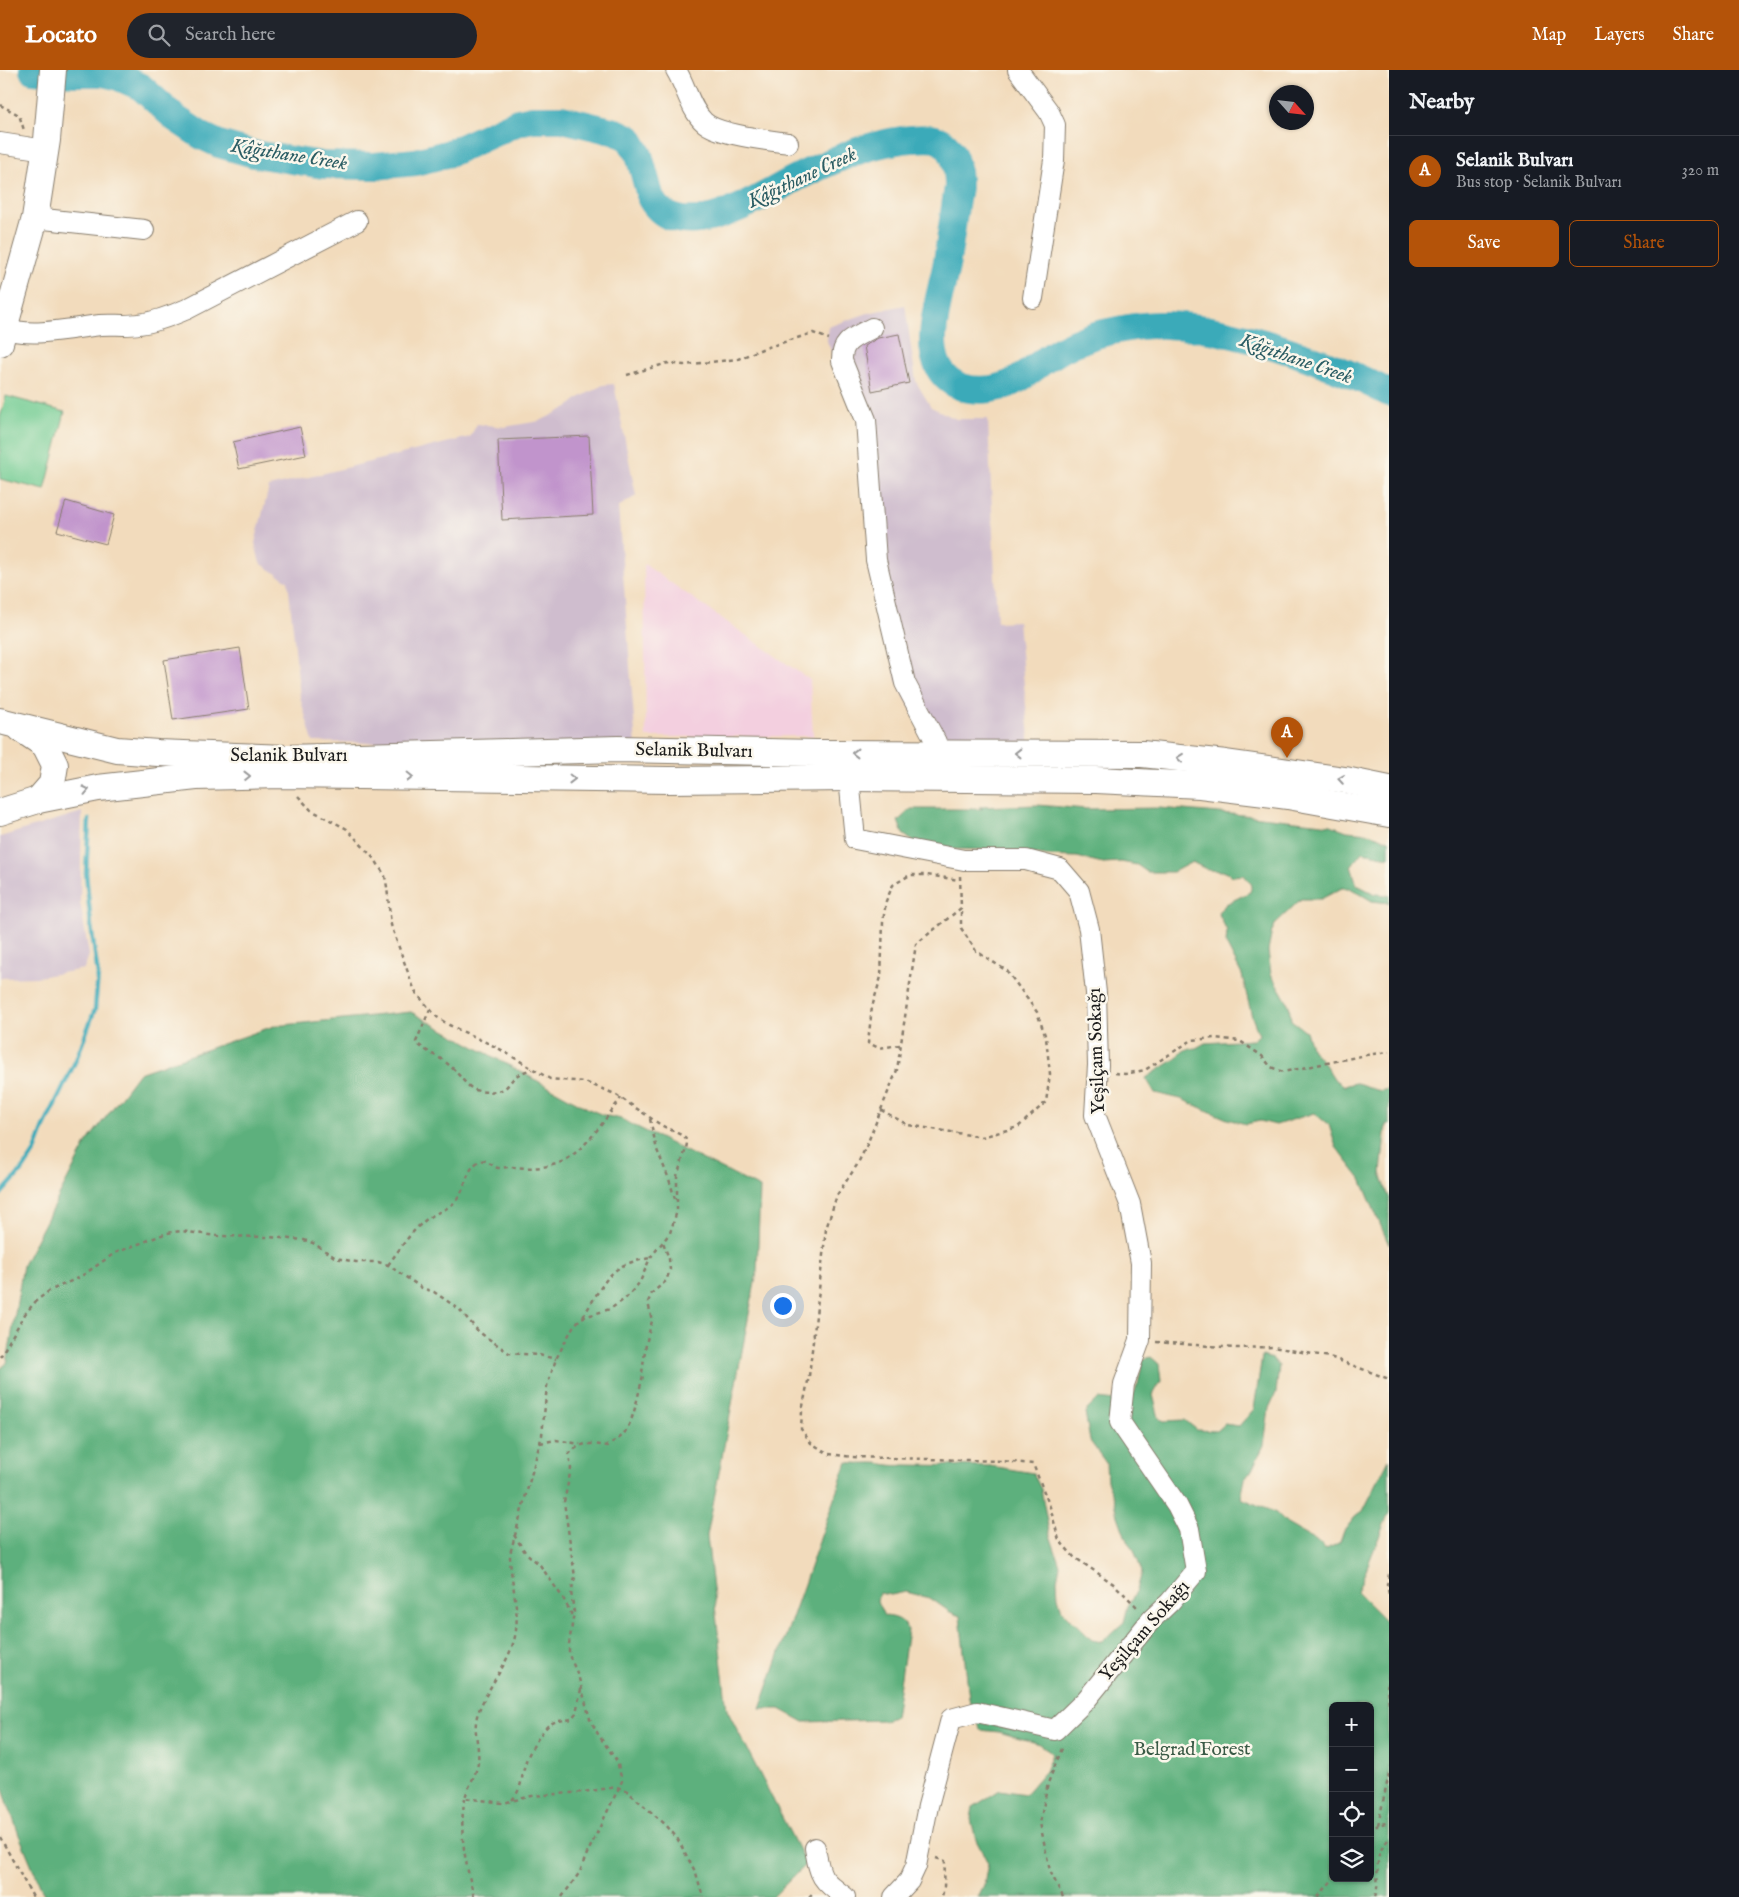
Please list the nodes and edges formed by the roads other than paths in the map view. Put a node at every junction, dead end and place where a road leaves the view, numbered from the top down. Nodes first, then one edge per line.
1 (53, 70) edge
2 (676, 70) edge
3 (1018, 70) edge
4 (0, 143) edge
5 (788, 143) dead end
6 (38, 145) junction
7 (35, 218) junction
8 (357, 221) dead end
9 (144, 230) dead end
10 (1034, 298) dead end
11 (872, 328) dead end
12 (2, 336) edge
13 (5, 721) edge
14 (936, 753) junction
15 (848, 778) junction
16 (1389, 788) edge
17 (38, 800) junction
18 (0, 812) edge
19 (1389, 814) edge
20 (815, 1848) dead end
21 (845, 1897) edge
22 (894, 1897) edge

1 - 6 main road
2 - 5 street
3 - 10 street
4 - 6 street
6 - 7 main road
7 - 9 street
7 - 12 main road
8 - 12 street
11 - 14 street
14 -> 13 main road, Selanik Bulvarı
13 - 17 main road
16 -> 14 main road, Selanik Bulvarı
17 -> 15 main road, Selanik Bulvarı
15 - 19 main road, Selanik Bulvarı
15 - 22 street, Yeşilçam Sokağı
17 - 18 main road, Selanik Bulvarı
20 - 21 street

